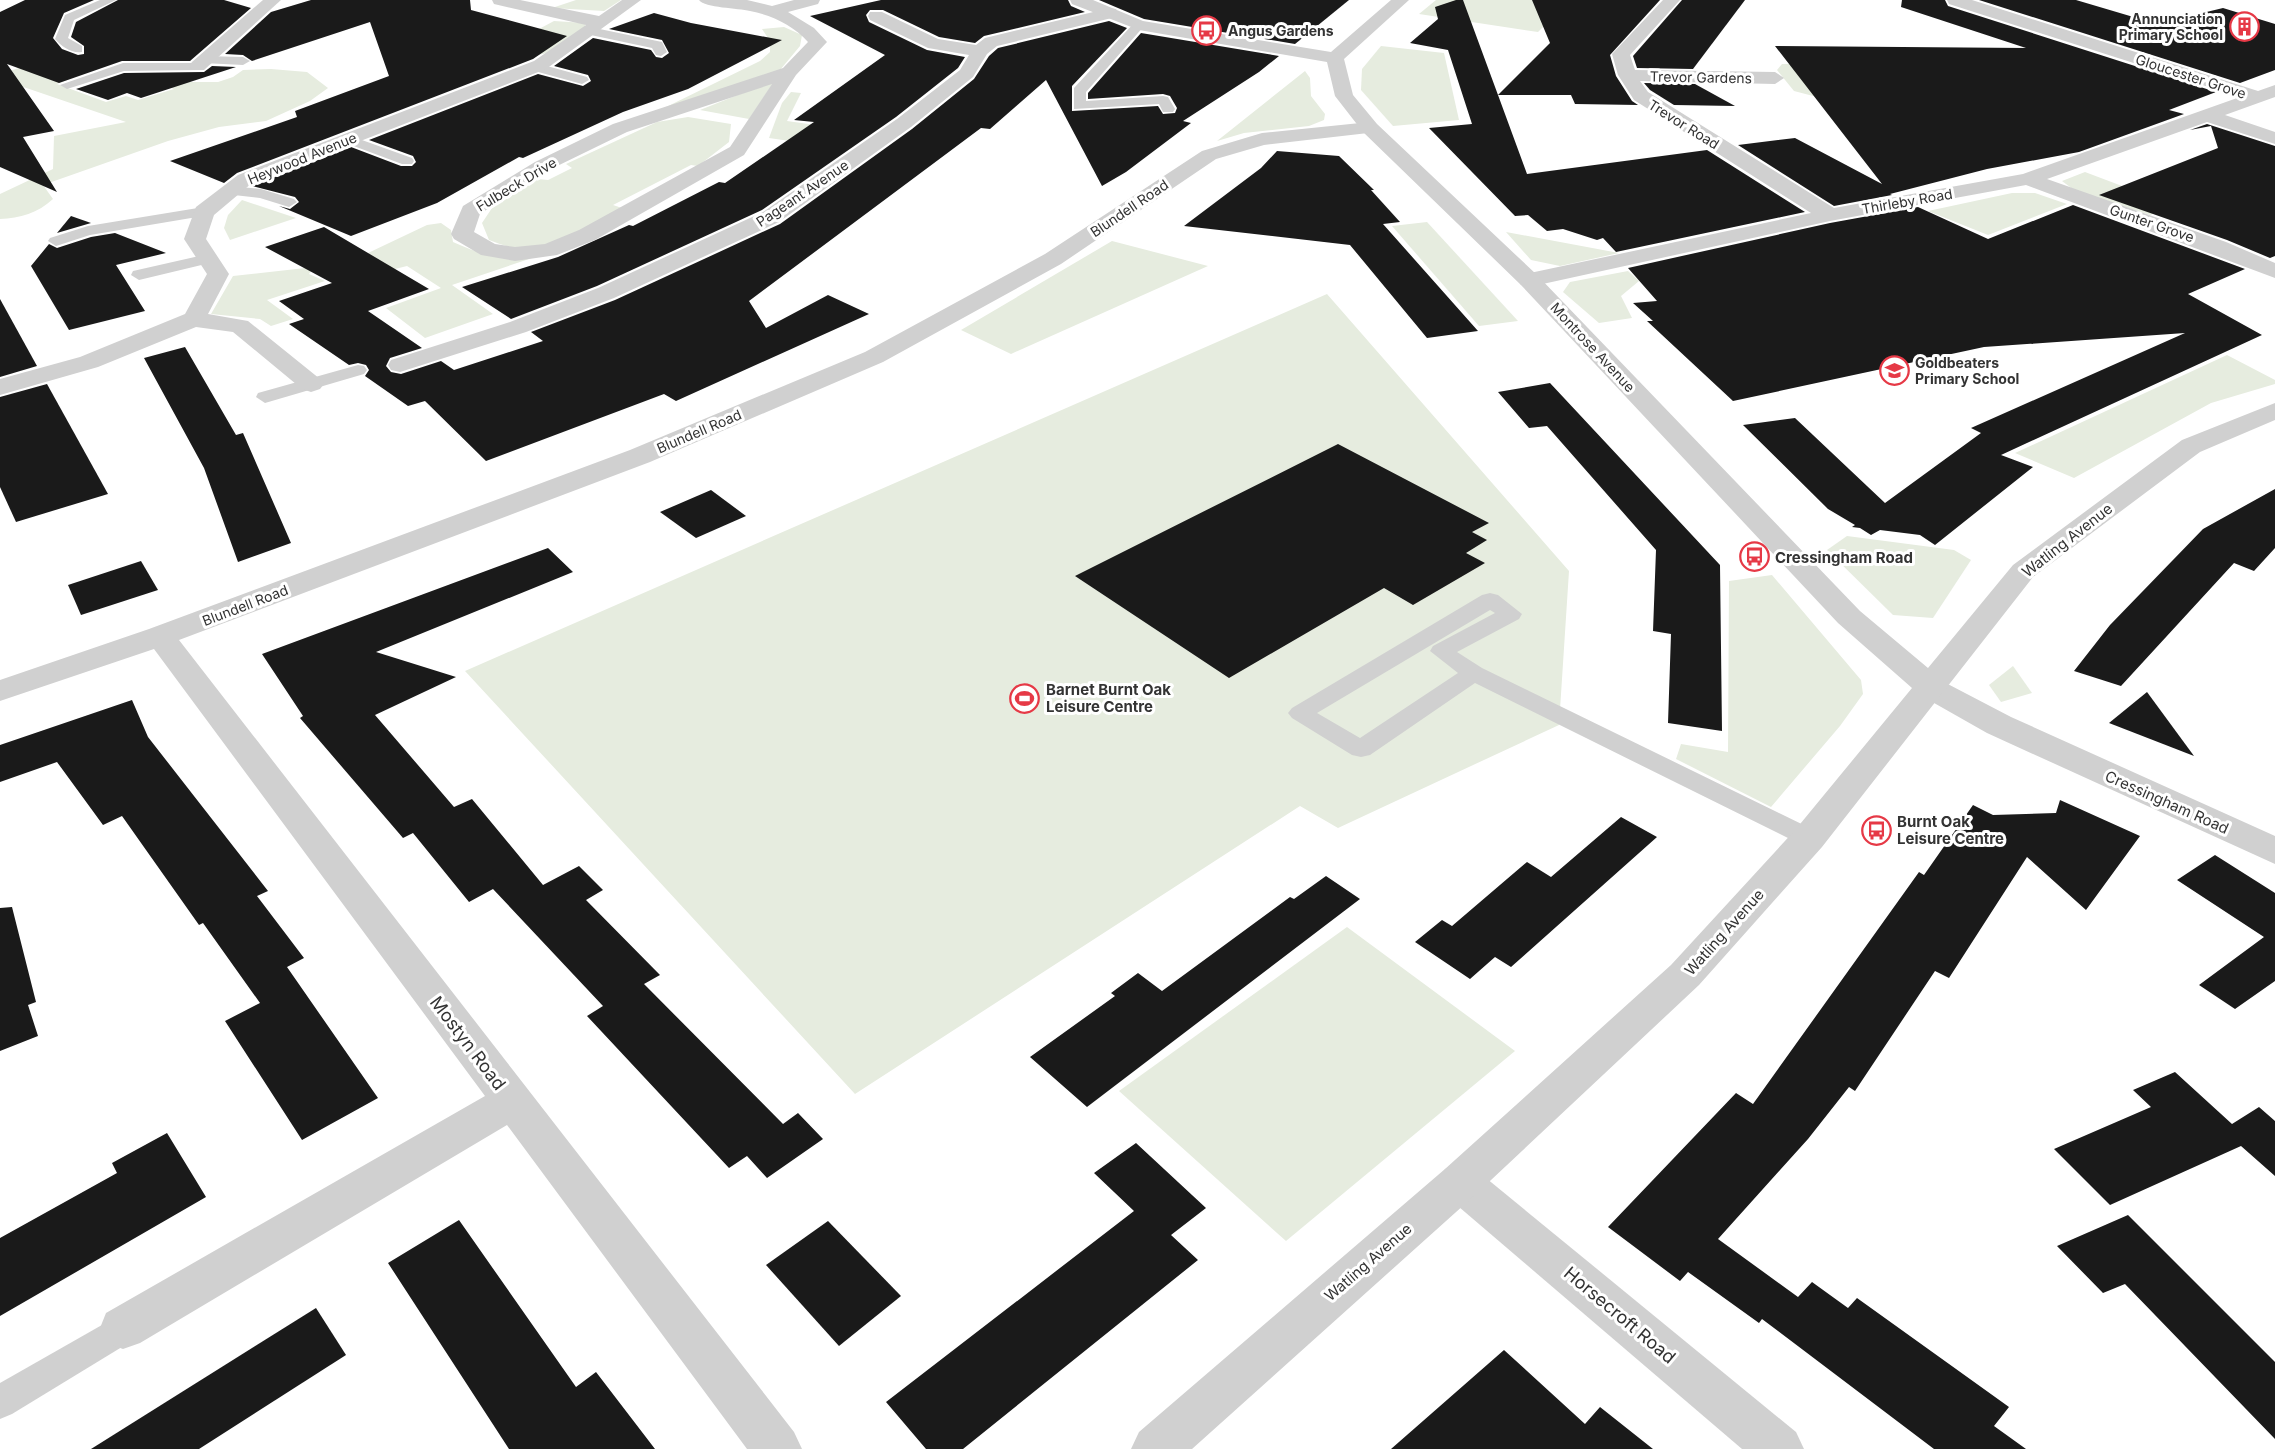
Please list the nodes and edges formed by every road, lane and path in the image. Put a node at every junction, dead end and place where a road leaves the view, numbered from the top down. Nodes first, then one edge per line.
1 (110, 0) edge
2 (273, 0) edge
3 (500, 0) edge
4 (633, 0) edge
5 (707, 0) edge
6 (812, 0) edge
7 (1078, 0) edge
8 (1401, 0) edge
9 (1672, 0) edge
10 (1955, 0) edge
11 (1112, 8) edge
12 (770, 12) junction
13 (876, 16) dead end
14 (1139, 25) junction
15 (597, 26) junction
16 (77, 49) dead end
17 (980, 51) junction
18 (661, 52) dead end
19 (1335, 58) junction
20 (243, 61) dead end
21 (201, 63) junction
22 (536, 67) junction
23 (789, 72) junction
24 (1627, 75) junction
25 (1774, 78) dead end
26 (582, 80) dead end
27 (68, 85) dead end
28 (2266, 94) edge
29 (1168, 110) dead end
30 (672, 112) junction
31 (716, 116) dead end
32 (2209, 116) junction
33 (1370, 129) junction
34 (2275, 138) edge
35 (348, 140) junction
36 (407, 161) dead end
37 (2027, 179) junction
38 (230, 191) junction
39 (289, 202) dead end
40 (204, 212) junction
41 (1830, 215) junction
42 (56, 240) dead end
43 (208, 259) junction
44 (2275, 271) edge
45 (140, 276) dead end
46 (1529, 280) junction
47 (194, 319) junction
48 (400, 365) dead end
49 (358, 370) dead end
50 (311, 384) junction
51 (0, 387) edge
52 (265, 397) dead end
53 (2275, 411) edge
54 (160, 636) junction
55 (1474, 673) junction
56 (1931, 688) junction
57 (0, 690) edge
58 (1809, 838) junction
59 (2275, 851) edge
60 (512, 1101) junction
61 (1460, 1182) junction
62 (123, 1328) joint
63 (0, 1402) edge
64 (777, 1449) edge
65 (1156, 1449) edge
66 (1779, 1449) edge

1 - 16 lane
2 - 21 street
3 - 15 street
4 - 15 street, Heywood Avenue
5 - 12 street, Fulbeck Drive
6 - 12 street
7 - 11 street
8 - 19 street
9 - 24 street
10 - 28 street, Gloucester Grove
11 - 14 street
11 - 17 street
12 - 23 street, Fulbeck Drive
13 - 17 street
14 - 19 street
14 - 29 lane
15 - 18 lane
15 - 22 street, Heywood Avenue
17 - 48 street, Pageant Avenue
19 - 33 street, Montrose Avenue
20 - 21 lane
21 - 27 lane
22 - 26 lane
22 - 35 street, Heywood Avenue
23 - 30 street, Fulbeck Drive
23 - 30 street, Fulbeck Drive
24 - 25 street, Trevor Gardens
24 - 41 street, Trevor Road
28 - 32 street, Thirleby Road
30 - 31 street
32 - 34 street
32 - 37 street, Thirleby Road
33 - 46 street, Montrose Avenue
33 - 54 street, Blundell Road
35 - 36 lane
35 - 38 street, Heywood Avenue
37 - 41 street, Thirleby Road
37 - 44 street, Gunter Grove
38 - 39 lane
38 - 40 street, Heywood Avenue
40 - 42 lane
40 - 43 street
41 - 46 street, Thirleby Road
43 - 45 lane
43 - 47 street
46 - 56 street, Montrose Avenue
47 - 50 street
47 - 51 street
49 - 50 lane
50 - 52 lane
53 - 56 street, Watling Avenue
54 - 57 street, Blundell Road
54 - 60 street, Mostyn Road
55 - 55 lane
55 - 58 lane
56 - 58 street, Watling Avenue
56 - 59 street, Cressingham Road
58 - 61 street, Watling Avenue
60 - 62 street
60 - 64 street, Mostyn Road
61 - 65 street, Watling Avenue
61 - 66 street, Horsecroft Road
62 - 63 lane

